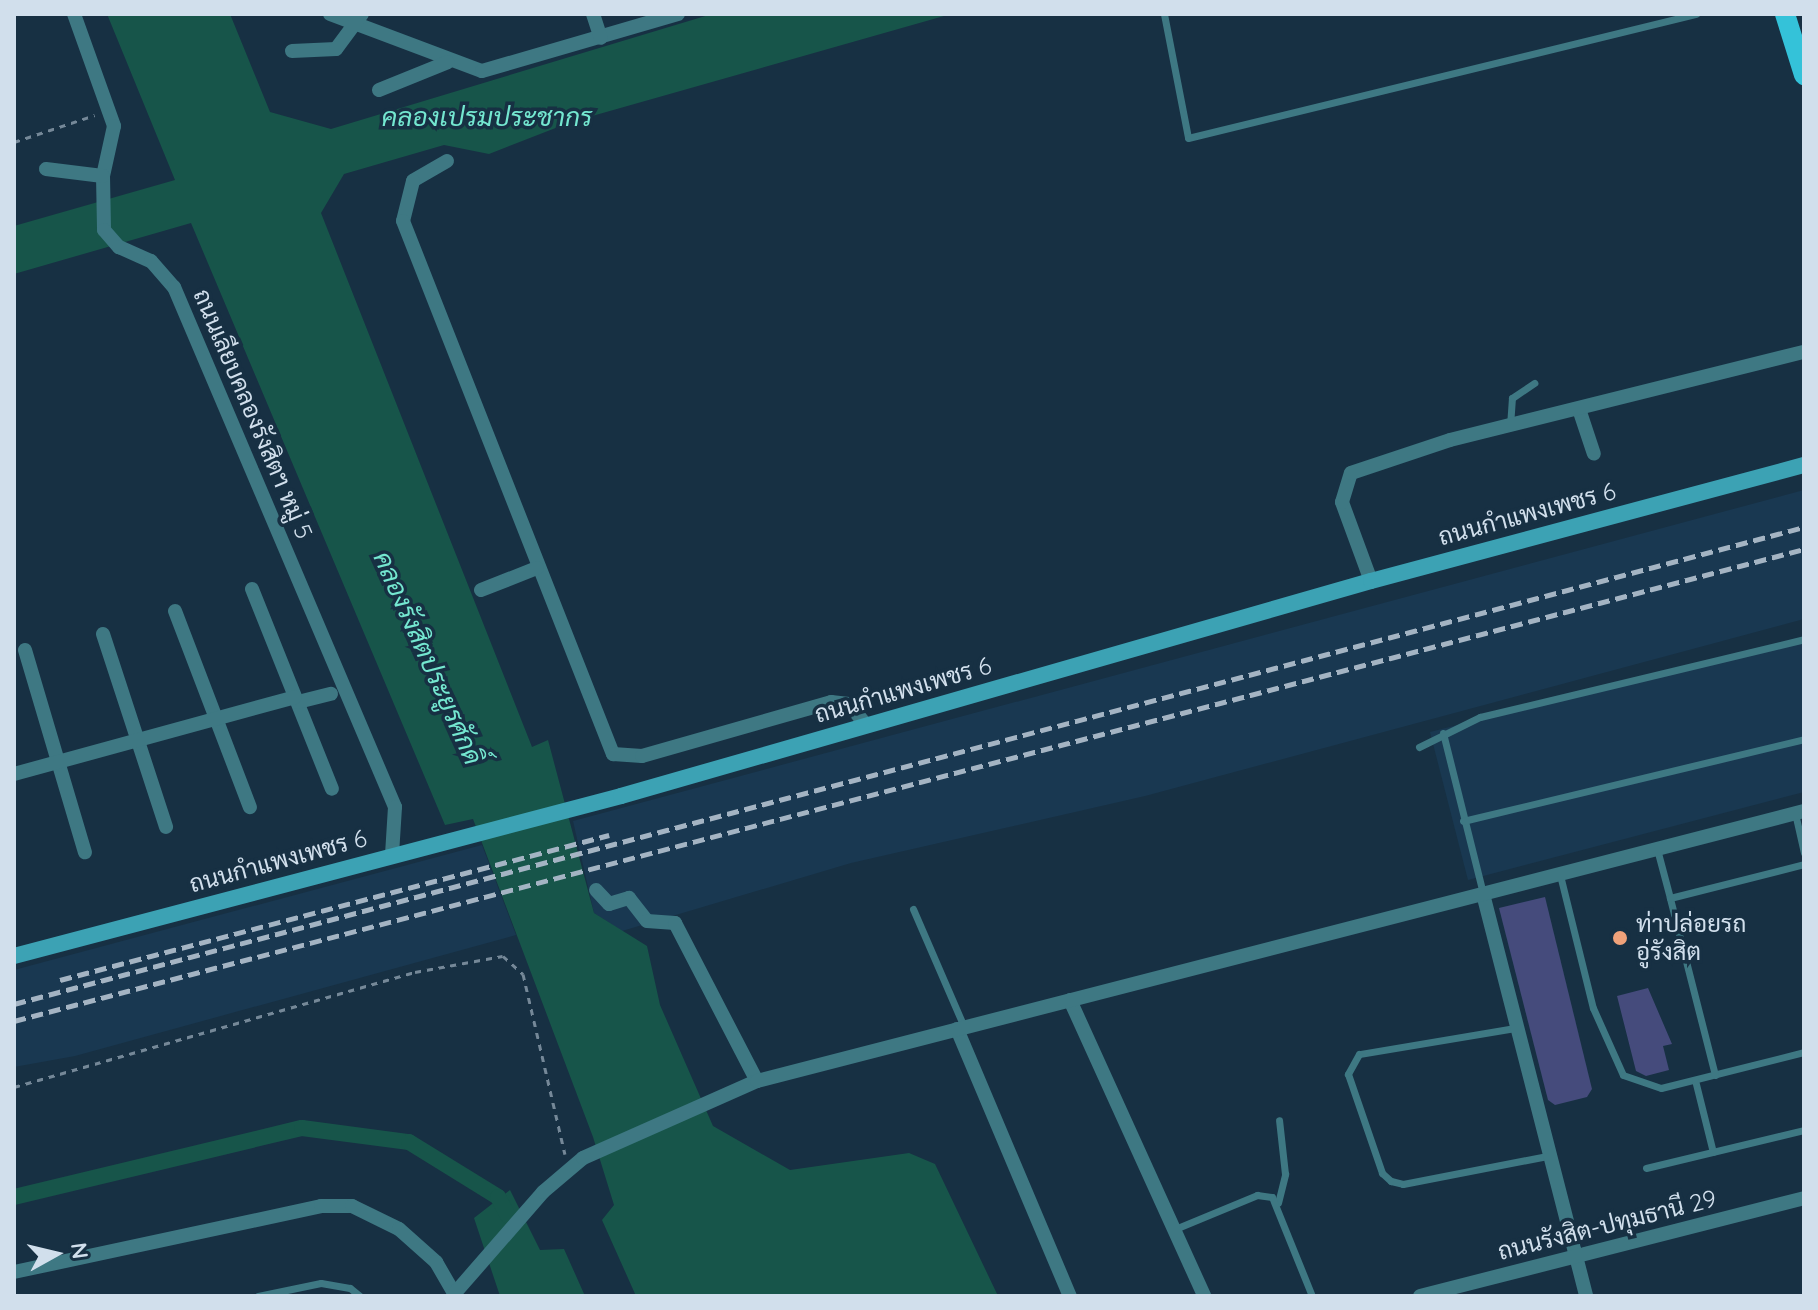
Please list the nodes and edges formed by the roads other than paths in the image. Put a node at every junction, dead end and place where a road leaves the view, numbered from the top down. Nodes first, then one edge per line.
1 (74, 14) edge
2 (330, 14) edge
3 (593, 14) edge
4 (678, 14) edge
5 (1164, 14) edge
6 (1696, 14) edge
7 (1785, 14) edge
8 (360, 20) edge
9 (601, 38) junction
10 (292, 51) dead end
11 (448, 62) junction
12 (1804, 75) edge
13 (379, 90) dead end
14 (447, 161) dead end
15 (46, 169) dead end
16 (103, 176) junction
17 (1804, 352) edge
18 (1534, 383) dead end
19 (1579, 409) junction
20 (1510, 426) junction
21 (1594, 454) dead end
22 (1804, 465) edge
23 (537, 568) junction
24 (1371, 581) junction
25 (252, 589) dead end
26 (481, 590) dead end
27 (175, 611) dead end
28 (103, 634) dead end
29 (1804, 639) edge
30 (25, 650) dead end
31 (331, 694) dead end
32 (297, 700) junction
33 (215, 719) junction
34 (867, 726) junction
35 (1443, 733) junction
36 (1804, 739) edge
37 (137, 740) junction
38 (1419, 747) dead end
39 (58, 762) junction
40 (14, 774) edge
41 (332, 789) dead end
42 (250, 807) dead end
43 (1799, 812) edge
44 (1463, 821) junction
45 (166, 827) dead end
46 (1657, 849) junction
47 (85, 852) dead end
48 (1804, 853) edge
49 (392, 855) junction
50 (1804, 864) edge
51 (1560, 875) junction
52 (596, 890) dead end
53 (1483, 894) junction
54 (1670, 898) junction
55 (913, 909) dead end
56 (14, 956) edge
57 (1070, 1000) junction
58 (961, 1028) junction
59 (1515, 1028) junction
60 (1804, 1052) edge
61 (1715, 1075) junction
62 (1695, 1080) junction
63 (757, 1081) junction
64 (1279, 1120) dead end
65 (1804, 1130) edge
66 (1713, 1152) junction
67 (1547, 1156) junction
68 (1646, 1168) dead end
69 (1804, 1198) edge
70 (1278, 1203) junction
71 (1173, 1230) junction
72 (1573, 1256) junction
73 (14, 1272) edge
74 (454, 1295) edge
75 (258, 1296) edge
76 (360, 1296) edge
77 (1070, 1296) edge
78 (1204, 1296) edge
79 (1312, 1296) edge
80 (1420, 1296) edge
81 (1586, 1296) edge

1 - 16 street, ถนนเลียบคลองรังสิตฯ หมู่ 5
2 - 8 street
3 - 9 street
4 - 9 street
5 - 6 lane
7 - 12 main road
8 - 10 street
8 - 11 street
9 - 11 street
11 - 13 street
14 - 23 street
15 - 16 street
16 - 49 street, ถนนเลียบคลองรังสิตฯ หมู่ 5
17 - 19 street
18 - 20 lane
19 - 20 street
19 - 21 street
20 - 24 street
22 - 24 main road, ถนนกำแพงเพชร 6
23 - 26 street
23 - 34 street
24 - 34 main road, ถนนกำแพงเพชร 6
25 - 32 street
27 - 33 street
28 - 37 street
29 - 35 lane
30 - 39 street
31 - 32 street
32 - 33 street
32 - 41 street
33 - 37 street
33 - 42 street
34 - 49 main road, ถนนกำแพงเพชร 6
35 - 38 lane
35 - 44 lane
36 - 44 lane
37 - 39 street
37 - 45 street
39 - 40 street
39 - 47 street
43 - 46 street
43 - 48 lane
44 - 53 lane
46 - 51 street
46 - 54 lane
49 - 56 main road, ถนนกำแพงเพชร 6
50 - 54 lane
51 - 53 street
51 - 62 lane
52 - 63 street
53 - 57 street
53 - 59 street
54 - 61 lane
55 - 58 lane
57 - 58 street
57 - 71 street
58 - 63 street
58 - 77 street
59 - 67 street
59 - 67 lane
60 - 61 lane
61 - 62 lane
62 - 66 lane
63 - 74 street
64 - 70 lane
65 - 66 lane
66 - 68 lane
67 - 72 street
69 - 72 street, ถนนรังสิต-ปทุมธานี 29
70 - 71 lane
70 - 79 lane
71 - 78 street
72 - 80 street, ถนนรังสิต-ปทุมธานี 29
72 - 81 street
73 - 74 street
75 - 76 lane

